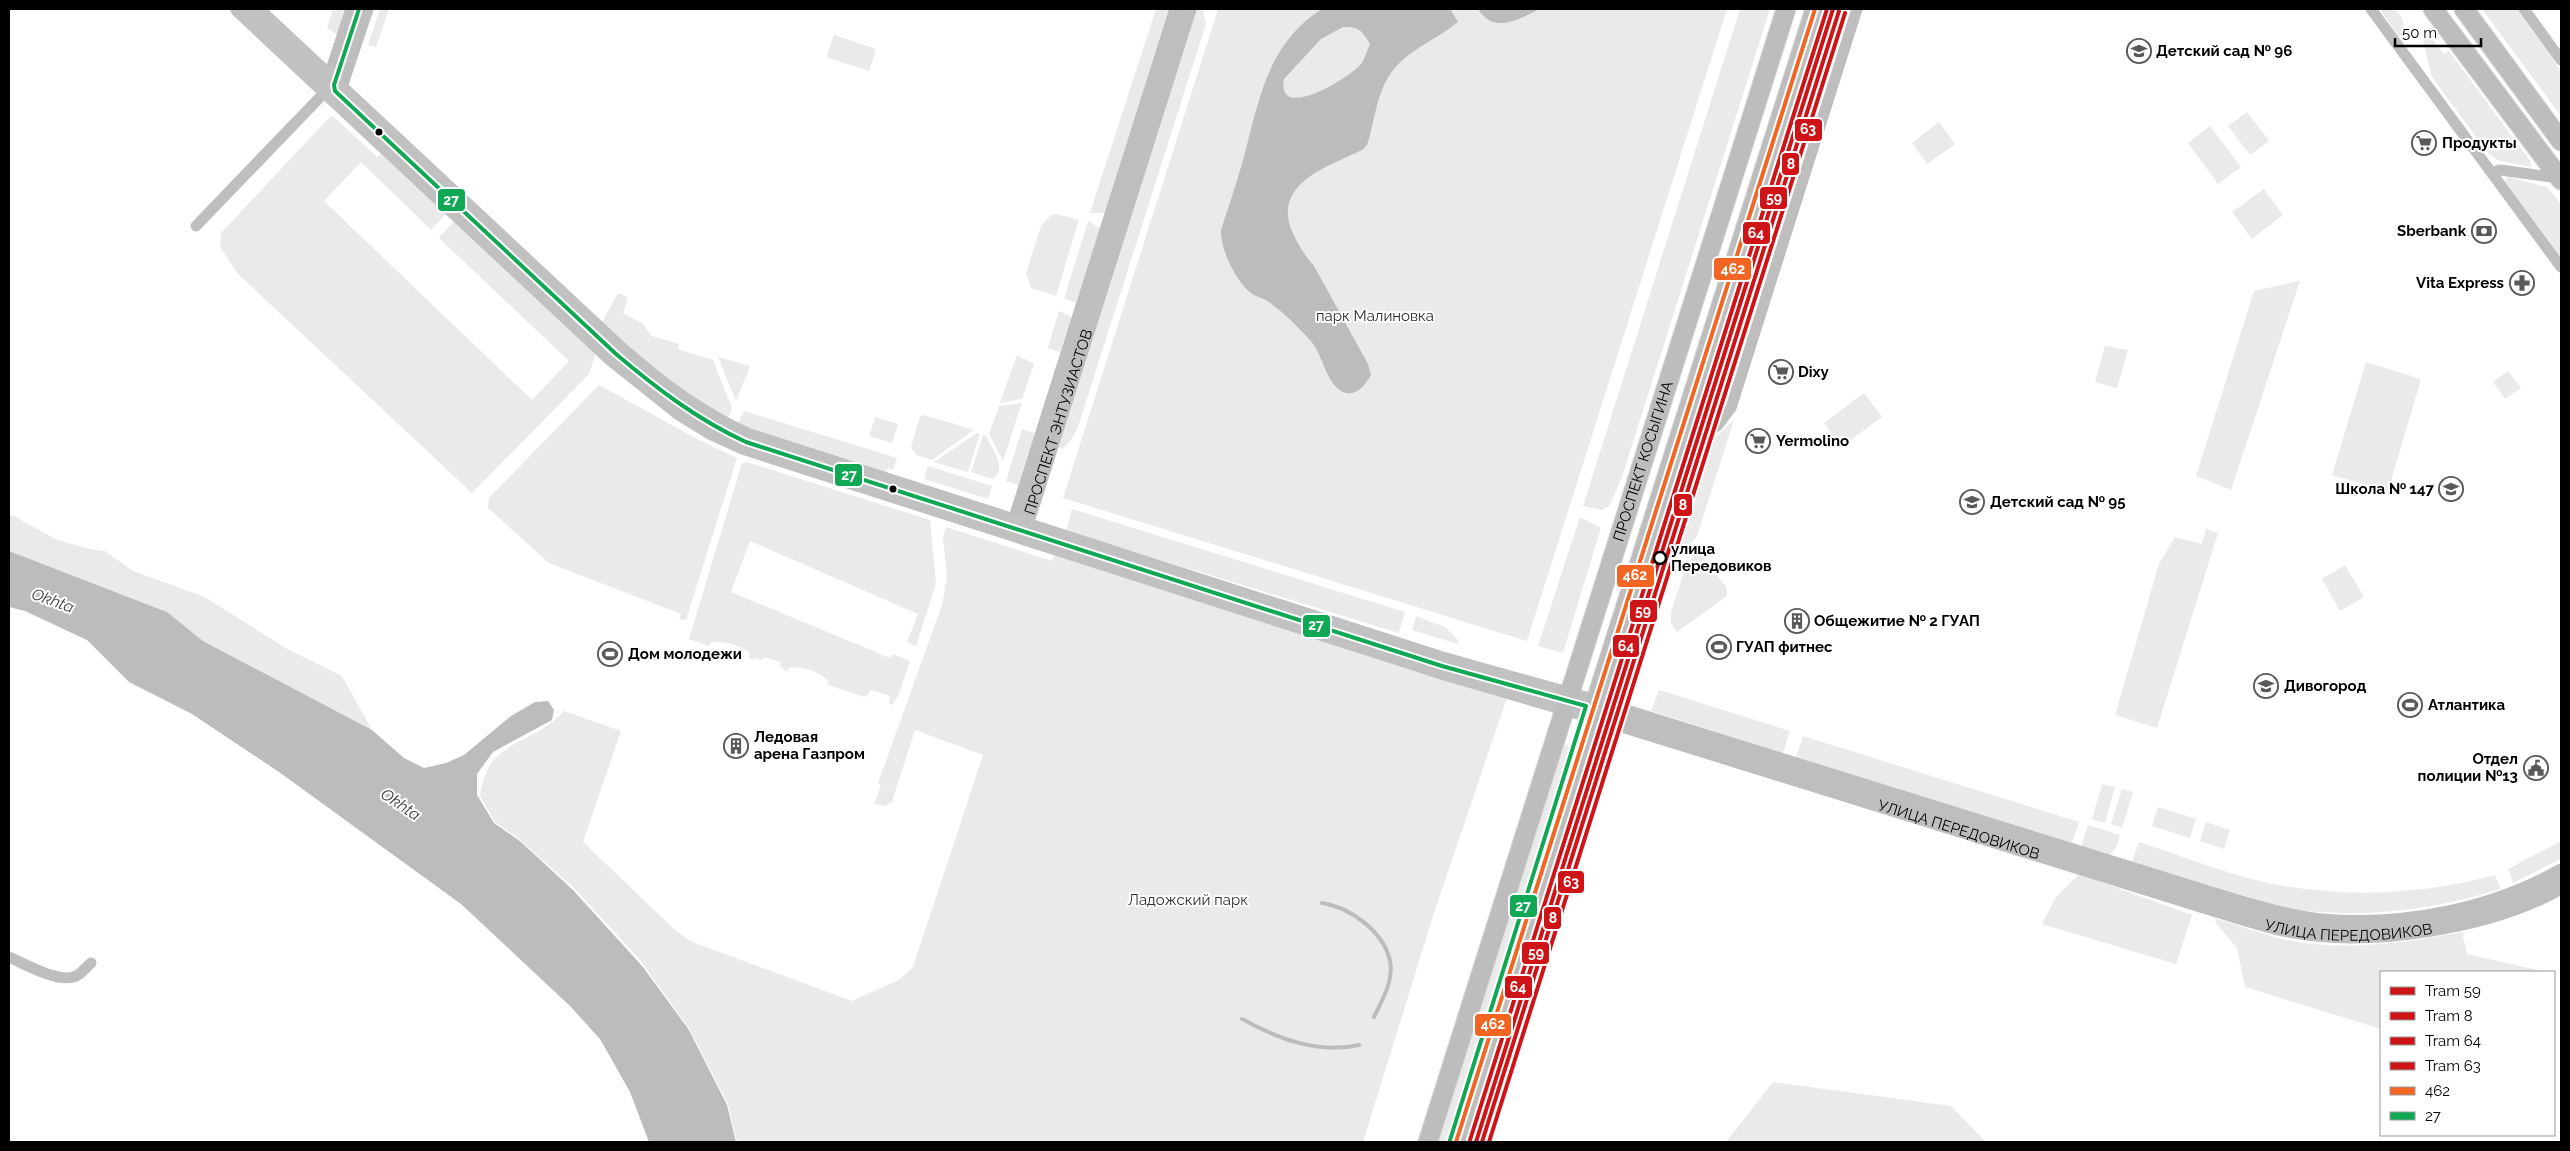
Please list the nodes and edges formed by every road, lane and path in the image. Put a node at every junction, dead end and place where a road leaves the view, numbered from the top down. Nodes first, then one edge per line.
1 (238, 9) edge
2 (256, 9) edge
3 (353, 9) edge
4 (366, 9) edge
5 (1177, 9) edge
6 (1189, 9) edge
7 (1786, 9) edge
8 (1815, 9) edge
9 (1857, 9) edge
10 (2371, 9) edge
11 (2433, 9) edge
12 (2464, 9) edge
13 (2524, 9) edge
14 (2561, 60) edge
15 (332, 85) junction
16 (2561, 141) edge
17 (2492, 174) junction
18 (2560, 179) edge
19 (196, 226) dead end
20 (2561, 267) edge
21 (1669, 466) junction
22 (1019, 526) junction
23 (1567, 702) junction
24 (1592, 708) junction
25 (2561, 871) edge
26 (2561, 887) edge
27 (9, 956) edge
28 (91, 963) dead end
29 (1428, 1142) edge
30 (1456, 1142) edge

1 - 15 main road, УЛИЦА ПЕРЕДОВИКОВ
2 - 15 main road, УЛИЦА ПЕРЕДОВИКОВ
3 - 15 street
4 - 15 street
5 - 22 street, ПРОСПЕКТ ЭНТУЗИАСТОВ
6 - 22 street, ПРОСПЕКТ ЭНТУЗИАСТОВ
7 - 23 main road, ПРОСПЕКТ КОСЫГИНА
8 - 21 main road, ПРОСПЕКТ КОСЫГИНА
9 - 21 street
10 - 17 street
11 - 18 main road
12 - 16 main road
13 - 14 street
15 - 19 street
15 - 22 main road, УЛИЦА ПЕРЕДОВИКОВ
17 - 18 street
17 - 20 street
21 - 24 main road, ПРОСПЕКТ КОСЫГИНА
22 - 23 main road, УЛИЦА ПЕРЕДОВИКОВ
23 - 24 main road, УЛИЦА ПЕРЕДОВИКОВ
23 - 29 main road, ПРОСПЕКТ КОСЫГИНА
24 - 25 street, УЛИЦА ПЕРЕДОВИКОВ
24 - 26 street, УЛИЦА ПЕРЕДОВИКОВ
24 - 30 main road, ПРОСПЕКТ КОСЫГИНА
27 - 28 street

